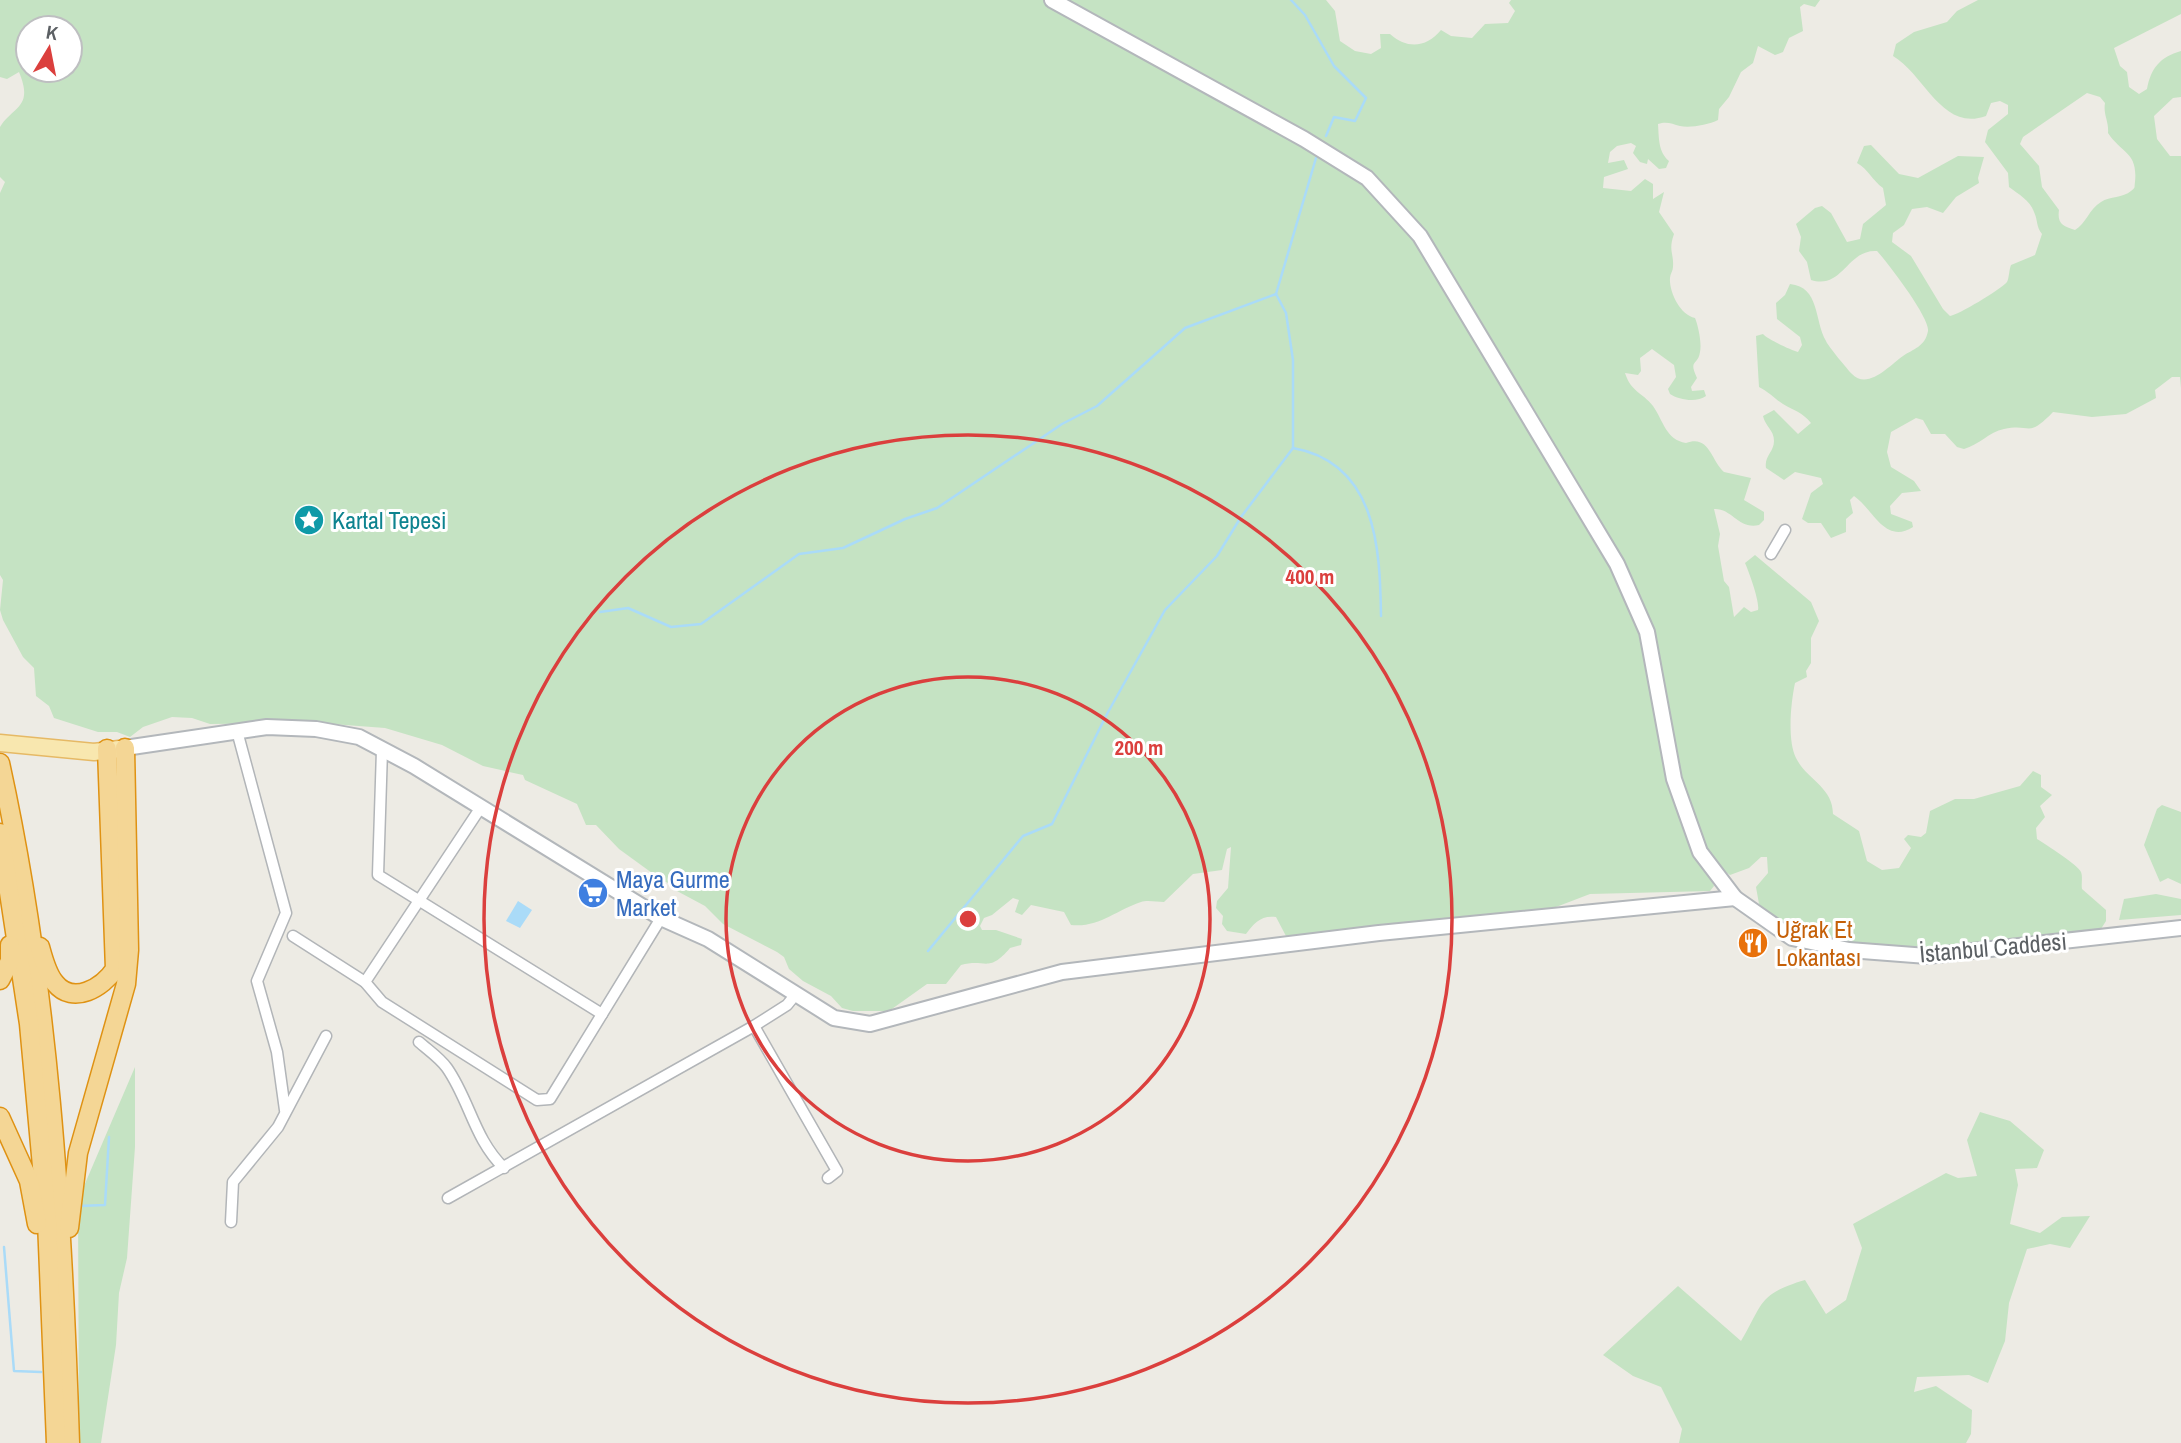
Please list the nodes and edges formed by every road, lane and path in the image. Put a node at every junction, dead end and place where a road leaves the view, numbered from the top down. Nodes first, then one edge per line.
1 (1052, 0) edge
2 (1784, 530) dead end
3 (1770, 554) dead end
4 (237, 731) junction
5 (0, 740) edge
6 (116, 749) junction
7 (382, 750) junction
8 (0, 763) edge
9 (481, 807) junction
10 (0, 833) edge
11 (17, 895) junction
12 (1735, 898) junction
13 (420, 901) junction
14 (661, 918) junction
15 (2181, 928) edge
16 (293, 936) dead end
17 (0, 980) edge
18 (365, 982) junction
19 (796, 993) junction
20 (602, 1014) junction
21 (754, 1026) junction
22 (326, 1035) dead end
23 (419, 1042) dead end
24 (285, 1110) junction
25 (0, 1117) edge
26 (504, 1168) junction
27 (828, 1178) dead end
28 (448, 1198) dead end
29 (231, 1222) dead end
30 (57, 1283) junction
31 (57, 1443) edge
32 (70, 1443) edge

1 - 12 street, İstanbul Caddesi
2 - 3 street
4 - 6 street
4 - 7 street
4 - 24 street
5 - 6 main road
6 - 11 highway
6 - 30 highway
7 - 9 street
7 - 13 street
8 - 11 highway
9 - 13 street
9 - 14 street
10 - 11 highway
11 - 17 highway
11 - 30 highway
12 - 15 street, İstanbul Caddesi
12 - 19 street
13 - 18 street
13 - 20 street
14 - 19 street
14 - 20 street
16 - 18 street
18 - 20 street
19 - 21 street
21 - 26 street
21 - 27 street
22 - 24 street
23 - 26 street
24 - 29 street
25 - 30 highway
26 - 28 street
30 - 31 highway
30 - 32 highway

